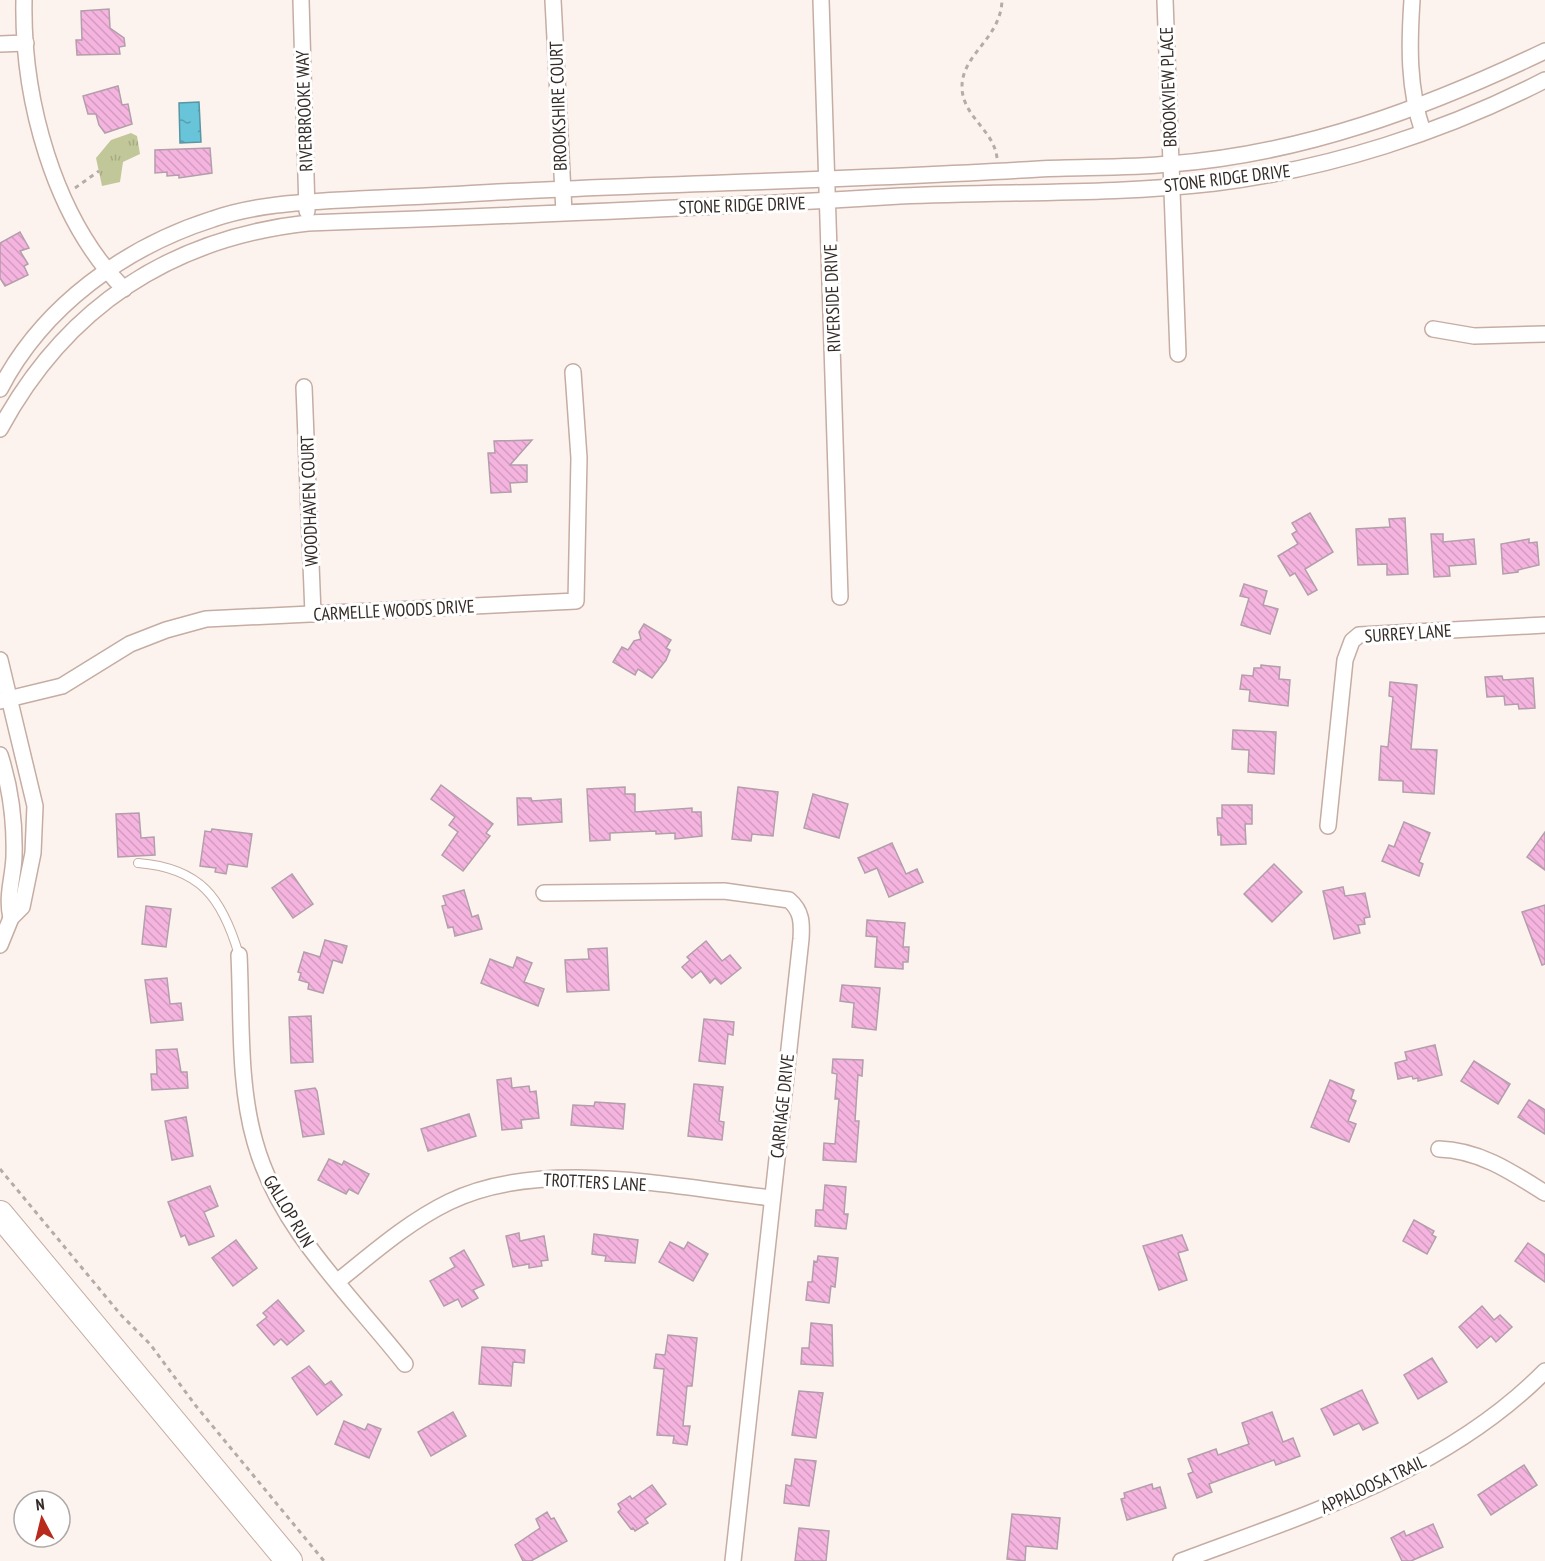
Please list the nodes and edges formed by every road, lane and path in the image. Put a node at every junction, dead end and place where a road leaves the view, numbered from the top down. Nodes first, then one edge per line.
1 (24, 0) edge
2 (301, 0) edge
3 (553, 0) edge
4 (821, 0) edge
5 (1002, 0) edge
6 (1165, 0) edge
7 (1412, 0) edge
8 (26, 43) junction
9 (0, 44) edge
10 (1545, 51) edge
11 (1545, 80) edge
12 (1415, 108) junction
13 (1424, 132) junction
14 (1171, 164) junction
15 (997, 165) dead end
16 (99, 171) dead end
17 (828, 181) junction
18 (1171, 187) junction
19 (561, 189) junction
20 (64, 197) junction
21 (307, 202) junction
22 (829, 202) junction
23 (564, 212) junction
24 (308, 223) junction
25 (107, 272) junction
26 (124, 289) junction
27 (1433, 329) dead end
28 (1545, 334) edge
29 (1178, 354) dead end
30 (573, 372) dead end
31 (304, 387) dead end
32 (0, 389) edge
33 (0, 429) edge
34 (840, 597) dead end
35 (314, 614) junction
36 (1545, 625) edge
37 (0, 660) edge
38 (5, 699) edge
39 (0, 755) edge
40 (1328, 826) dead end
41 (138, 863) dead end
42 (544, 893) dead end
43 (11, 918) junction
44 (0, 945) edge
45 (239, 955) joint
46 (1439, 1149) dead end
47 (0, 1169) edge
48 (1545, 1193) edge
49 (772, 1198) junction
50 (0, 1214) edge
51 (338, 1281) junction
52 (405, 1364) dead end
53 (1545, 1371) edge
54 (289, 1561) edge
55 (324, 1561) edge
56 (733, 1561) edge
57 (1181, 1561) edge

1 - 8 street
2 - 21 street, RIVERBROOKE WAY
3 - 19 street, BROOKSHIRE COURT
4 - 17 street, RIVERSIDE DRIVE
5 - 15 path
6 - 14 street, BROOKVIEW PLACE
7 - 12 street
8 - 9 street
8 - 20 street
10 - 12 street, STONE RIDGE DRIVE
11 - 13 street, STONE RIDGE DRIVE
12 - 13 street
12 - 14 street, STONE RIDGE DRIVE
13 - 18 street, STONE RIDGE DRIVE
14 - 17 street, STONE RIDGE DRIVE
14 - 18 street, BROOKVIEW PLACE
16 - 20 path
17 - 19 street, STONE RIDGE DRIVE
17 - 22 street, RIVERSIDE DRIVE
18 - 22 street, STONE RIDGE DRIVE
18 - 29 street, BROOKVIEW PLACE
19 - 21 street, STONE RIDGE DRIVE
19 - 23 street, BROOKSHIRE COURT
20 - 25 street
21 - 24 street, RIVERBROOKE WAY
21 - 25 street, STONE RIDGE DRIVE
22 - 23 street, STONE RIDGE DRIVE
22 - 34 street, RIVERSIDE DRIVE
23 - 24 street, STONE RIDGE DRIVE
24 - 26 street, STONE RIDGE DRIVE
25 - 26 street
25 - 32 street, STONE RIDGE DRIVE
26 - 33 street, STONE RIDGE DRIVE
27 - 28 street
30 - 35 street, CARMELLE WOODS DRIVE
31 - 35 street, WOODHAVEN COURT
35 - 38 street, CARMELLE WOODS DRIVE
36 - 40 street, SURREY LANE
37 - 38 street
38 - 43 street
39 - 43 street
41 - 45 lane
42 - 49 street, CARRIAGE DRIVE
43 - 44 street
45 - 51 street, GALLOP RUN
46 - 48 street
47 - 55 path
49 - 51 street, TROTTERS LANE
49 - 56 street, CARRIAGE DRIVE
50 - 54 main road
51 - 52 street, GALLOP RUN
53 - 57 street, APPALOOSA TRAIL

